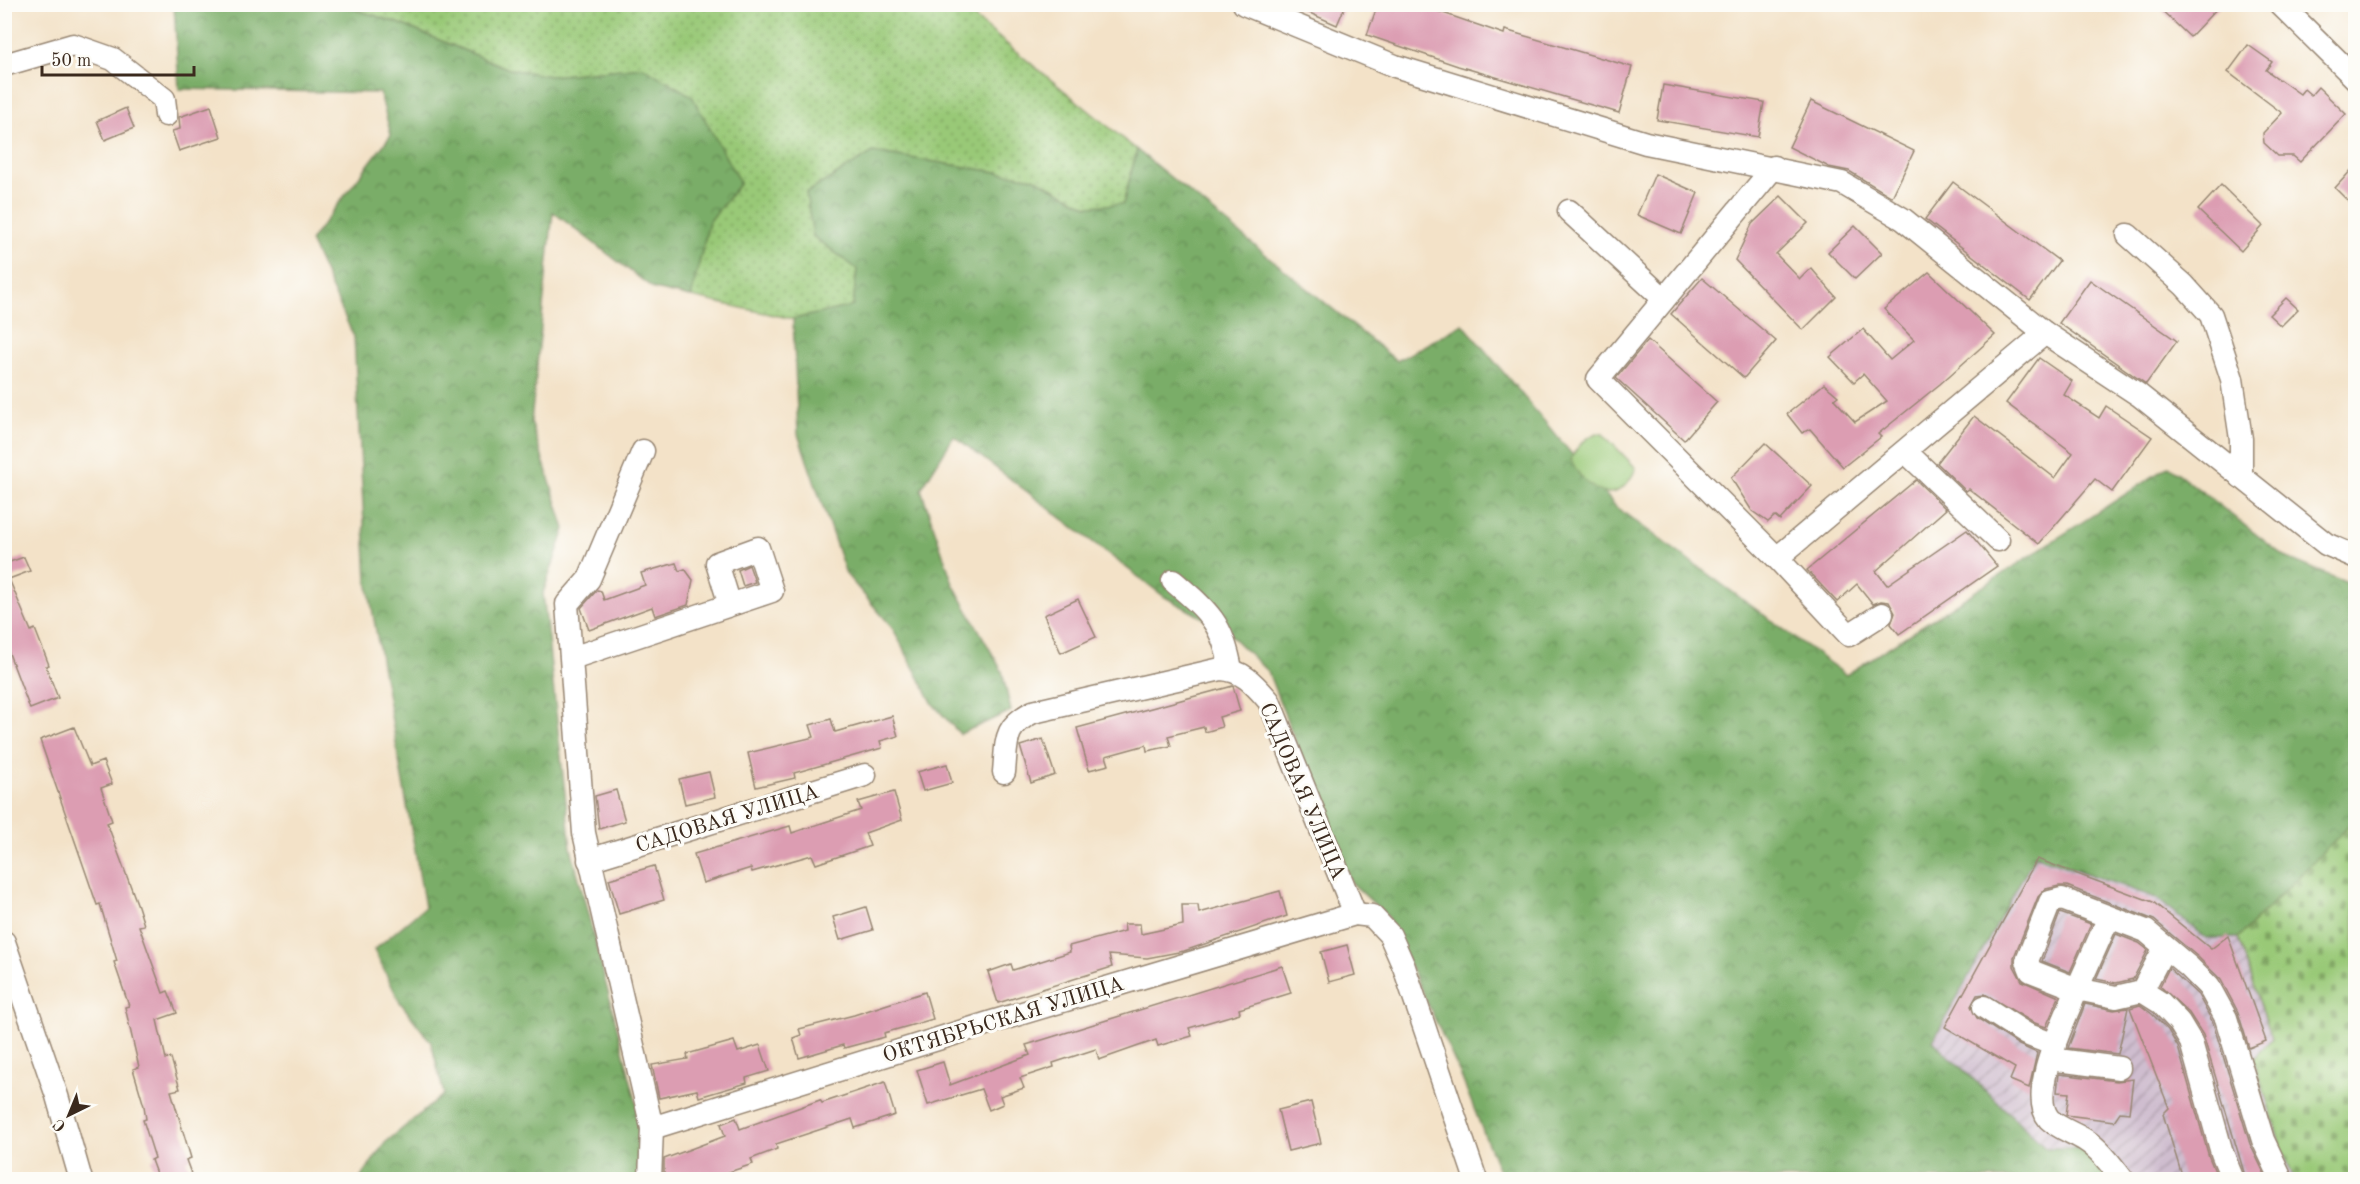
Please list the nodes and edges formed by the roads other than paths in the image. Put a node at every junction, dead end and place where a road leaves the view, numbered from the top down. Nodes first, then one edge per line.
1 (1244, 4) edge
2 (2280, 4) edge
3 (4, 65) edge
4 (2355, 79) edge
5 (166, 115) dead end
6 (1774, 167) junction
7 (1569, 211) dead end
8 (2128, 235) dead end
9 (1664, 299) junction
10 (2045, 333) junction
11 (643, 451) dead end
12 (1906, 452) junction
13 (2241, 477) junction
14 (1998, 540) dead end
15 (2355, 557) edge
16 (1777, 558) junction
17 (1173, 581) dead end
18 (730, 605) dead end
19 (1882, 614) dead end
20 (572, 658) junction
21 (1231, 670) junction
22 (1004, 772) dead end
23 (865, 775) dead end
24 (589, 860) junction
25 (1355, 914) junction
26 (2109, 917) junction
27 (4, 942) edge
28 (2165, 947) junction
29 (2078, 989) junction
30 (2142, 991) junction
31 (1984, 1007) dead end
32 (2053, 1052) junction
33 (2120, 1068) dead end
34 (652, 1128) junction
35 (81, 1179) edge
36 (650, 1179) edge
37 (1476, 1179) edge
38 (2123, 1179) edge
39 (2233, 1179) edge
40 (2282, 1179) edge

1 - 6 street
2 - 4 street
3 - 5 street
6 - 9 street
6 - 10 street
7 - 9 street
8 - 13 street
9 - 16 street
10 - 12 street
10 - 13 street
11 - 20 street
12 - 14 street
12 - 16 street
13 - 15 street
16 - 19 street
17 - 21 street
18 - 20 street
20 - 24 street
21 - 22 street
21 - 25 street, САДОВАЯ УЛИЦА
23 - 24 street, САДОВАЯ УЛИЦА
24 - 34 street
25 - 34 street, ОКТЯБРЬСКАЯ УЛИЦА
25 - 37 street
26 - 28 street
26 - 29 street
26 - 29 street
27 - 35 street
28 - 30 street
28 - 40 street
29 - 30 street
29 - 32 street
30 - 39 street
31 - 32 street
32 - 33 street
32 - 38 street
34 - 36 street

